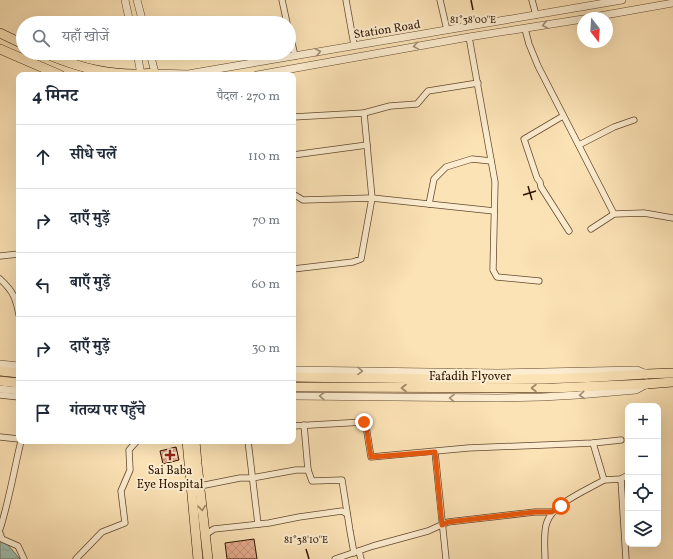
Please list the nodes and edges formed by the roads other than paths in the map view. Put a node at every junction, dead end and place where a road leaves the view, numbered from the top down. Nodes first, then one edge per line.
1 (125, 0) edge
2 (137, 0) edge
3 (282, 0) edge
4 (346, 0) edge
5 (440, 0) edge
6 (532, 0) edge
7 (622, 0) edge
8 (673, 3) edge
9 (613, 14) edge
10 (536, 15) junction
11 (128, 16) edge
12 (141, 16) edge
13 (285, 16) edge
14 (577, 20) edge
15 (525, 29) junction
16 (447, 30) junction
17 (0, 33) edge
18 (469, 37) junction
19 (16, 41) edge
20 (354, 45) junction
21 (0, 49) edge
22 (296, 56) edge
23 (16, 57) edge
24 (22, 60) edge
25 (63, 60) edge
26 (138, 60) edge
27 (152, 60) edge
28 (271, 60) edge
29 (46, 72) edge
30 (102, 72) edge
31 (141, 72) edge
32 (155, 72) edge
33 (200, 72) edge
34 (274, 72) edge
35 (478, 83) junction
36 (364, 113) junction
37 (563, 116) junction
38 (296, 117) edge
39 (634, 120) dead end
40 (367, 145) junction
41 (579, 145) junction
42 (296, 155) edge
43 (491, 160) junction
44 (296, 196) edge
45 (372, 198) junction
46 (429, 204) junction
47 (494, 211) junction
48 (614, 214) junction
49 (673, 218) edge
50 (591, 229) dead end
51 (569, 231) dead end
52 (16, 254) edge
53 (0, 256) edge
54 (296, 269) edge
55 (0, 279) edge
56 (539, 281) dead end
57 (16, 299) edge
58 (0, 364) edge
59 (16, 366) edge
60 (296, 370) edge
61 (0, 371) edge
62 (16, 373) edge
63 (673, 373) edge
64 (296, 378) edge
65 (646, 379) junction
66 (629, 380) junction
67 (0, 381) edge
68 (673, 382) edge
69 (16, 383) edge
70 (296, 387) edge
71 (0, 389) edge
72 (16, 391) edge
73 (0, 395) edge
74 (296, 396) edge
75 (16, 397) edge
76 (304, 425) junction
77 (296, 426) edge
78 (0, 437) edge
79 (16, 439) edge
80 (621, 440) dead end
81 (593, 443) junction
82 (19, 444) edge
83 (134, 444) edge
84 (194, 444) edge
85 (194, 444) edge
86 (248, 444) edge
87 (435, 452) junction
88 (308, 470) junction
89 (625, 477) edge
90 (252, 478) junction
91 (621, 479) junction
92 (604, 480) junction
93 (200, 486) junction
94 (552, 512) junction
95 (347, 514) junction
96 (258, 524) junction
97 (442, 525) junction
98 (0, 529) edge
99 (205, 535) junction
100 (0, 536) edge
101 (357, 552) junction
102 (24, 559) edge
103 (76, 559) edge
104 (198, 559) edge
105 (208, 559) edge
106 (335, 559) edge
107 (361, 559) edge
108 (446, 559) edge
109 (545, 559) edge
110 (626, 559) edge

1 - 11 street
2 - 12 street
3 - 13 street
4 - 20 street
5 - 16 street
6 - 10 street
7 - 10 street, Station Road
8 - 9 street
10 - 16 street, Station Road
14 -> 15 street, Station Road
15 - 18 street, Station Road
15 - 37 street
16 - 20 street, Station Road
17 - 19 main road
18 -> 34 street, Station Road
18 - 35 street
22 -> 20 street, Station Road
21 - 23 main road
24 - 29 main road
25 - 30 main road
26 - 31 street
27 - 32 street
28 - 33 street, Station Road
35 - 36 street
35 - 43 street
36 - 38 street
36 - 40 street
37 - 41 street
37 - 51 street
39 - 41 street
40 - 42 street
40 - 45 street
41 - 48 street
43 - 46 street
43 - 47 street
44 - 45 street
45 - 46 street
45 - 54 street
46 - 47 street
47 - 56 street
48 - 49 street
48 - 50 street
52 - 53 street
55 - 57 street
58 - 59 street
60 -> 65 street
61 - 62 main road
63 - 65 main road
64 - 66 main road, Fafadih Flyover
65 - 66 main road, Fafadih Flyover
65 - 68 main road
65 -> 74 street
66 -> 70 main road, Fafadih Flyover
67 - 69 main road
71 - 72 street
73 - 75 street
76 - 77 street
76 - 87 street
76 - 88 street
78 - 79 street
80 - 81 street
81 - 87 street
81 - 92 street
82 - 98 street
83 - 103 street
84 - 93 main road
85 - 104 main road
86 - 90 street
87 - 97 street
88 - 90 street
88 - 95 street
89 - 91 street
90 - 93 street
90 - 96 street
91 - 92 street
91 - 110 street
92 - 94 street
93 -> 99 main road
94 - 97 street
94 - 109 street
95 - 96 street
95 - 101 street
96 - 99 street
97 - 101 street
97 - 108 street
99 - 105 main road
100 - 102 street
101 - 106 street
101 - 107 street

